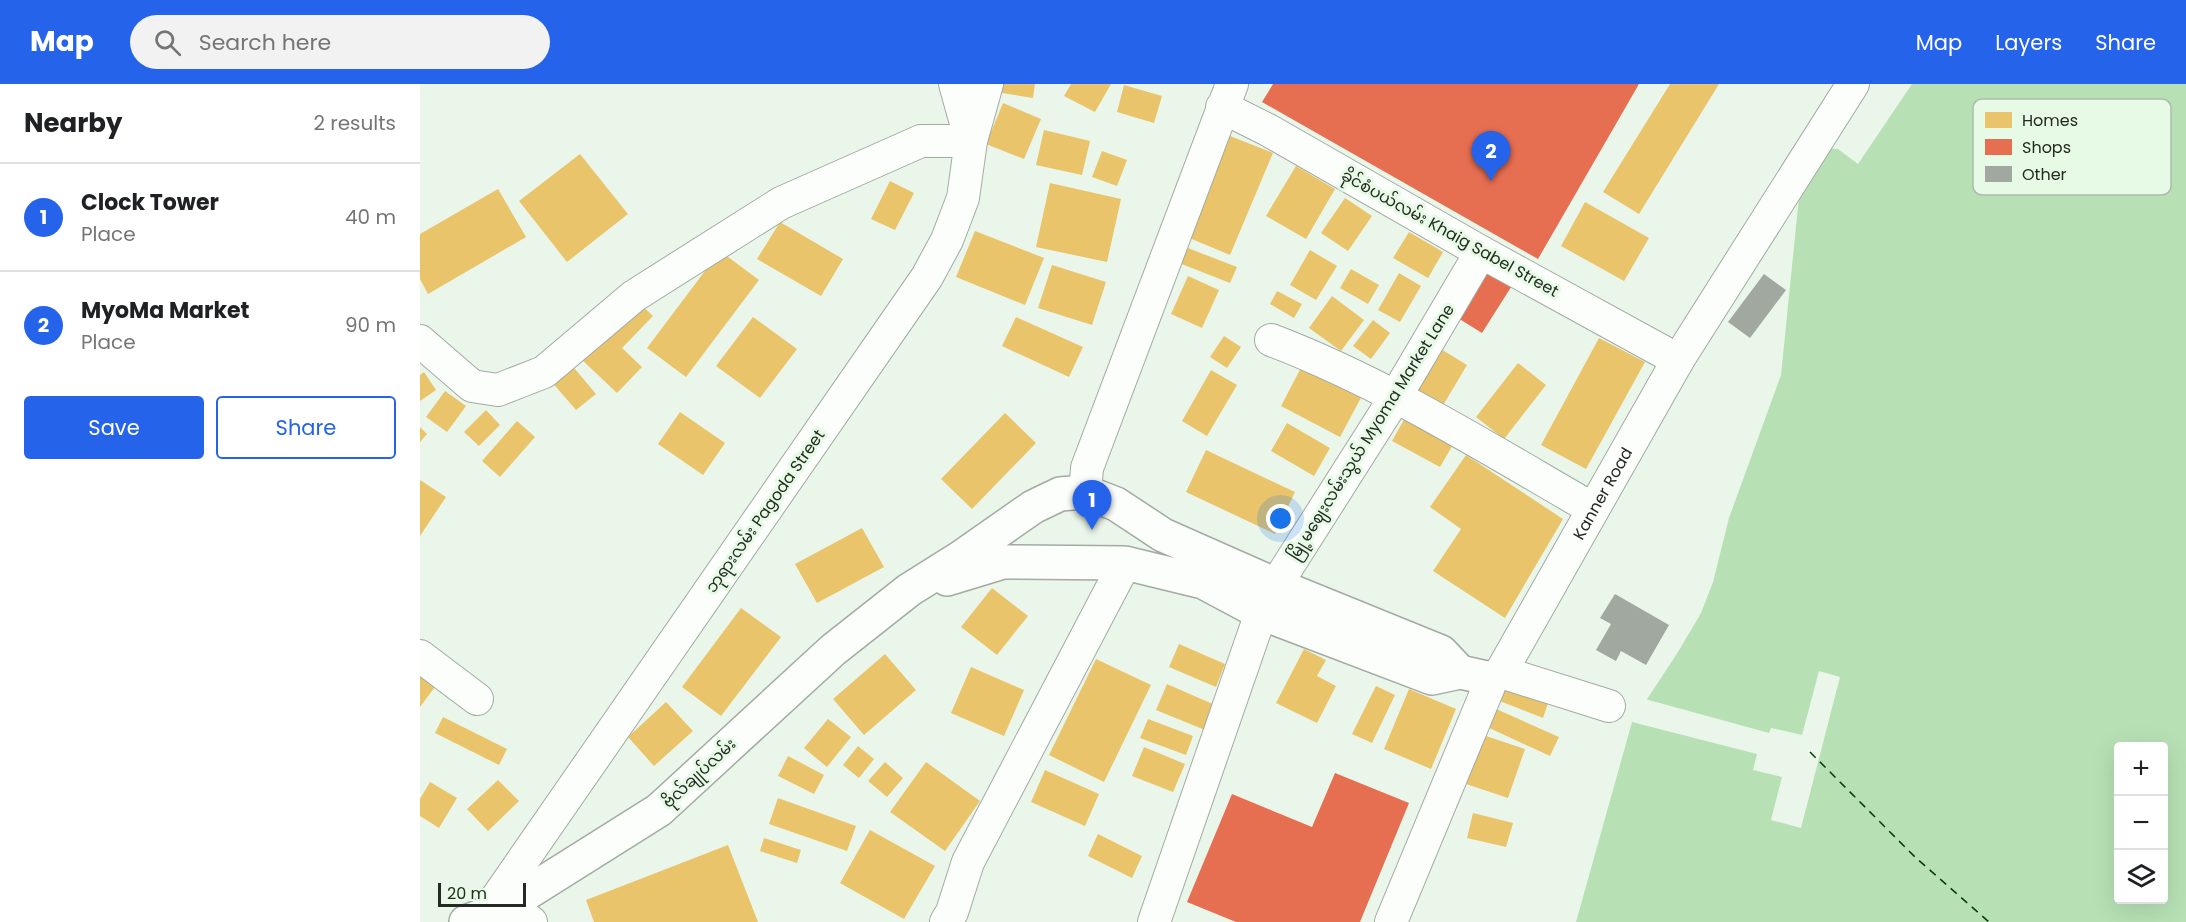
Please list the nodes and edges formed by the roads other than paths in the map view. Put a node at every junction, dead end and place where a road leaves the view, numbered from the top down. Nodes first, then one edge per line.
1 (955, 84) edge
2 (987, 84) edge
3 (1853, 84) edge
4 (1227, 96) edge
5 (971, 141) junction
6 (1481, 252) junction
7 (1271, 340) dead end
8 (420, 341) edge
9 (1678, 360) junction
10 (1396, 396) junction
11 (1085, 492) junction
12 (1593, 509) junction
13 (1125, 563) junction
14 (909, 590) junction
15 (1268, 598) junction
16 (420, 656) edge
17 (1496, 676) junction
18 (477, 699) dead end
19 (1609, 706) dead end
20 (499, 917) edge
21 (957, 919) edge
22 (1154, 922) edge
23 (1391, 922) edge

1 - 5 street
2 - 5 street, ဘုရားလမ်း Pagoda Street
3 - 9 street, Kanner Road
4 - 6 street, ခိုင်စံပယ်လမ်း Khaig Sabel Street
4 - 11 street
5 - 8 street
5 - 20 street, ဘုရားလမ်း Pagoda Street
6 - 9 street, ခိုင်စံပယ်လမ်း Khaig Sabel Street
6 - 10 street, မြို့မဈေးလမ်းသွယ် Myoma Market Lane
7 - 10 street
9 - 12 street, Kanner Road
10 - 12 street
10 - 15 street, မြို့မဈေးလမ်းသွယ် Myoma Market Lane
11 - 14 highway, ဗိုလ်ချုပ်လမ်း
11 - 15 highway
12 - 17 street, Kanner Road
13 - 14 highway
13 - 15 highway
13 - 21 street
14 - 20 highway, ဗိုလ်ချုပ်လမ်း
15 - 17 highway
15 - 22 street, မြို့မဈေးလမ်းသွယ် Myoma Market Lane
16 - 18 street
17 - 19 street
17 - 23 street, Kanner Road

